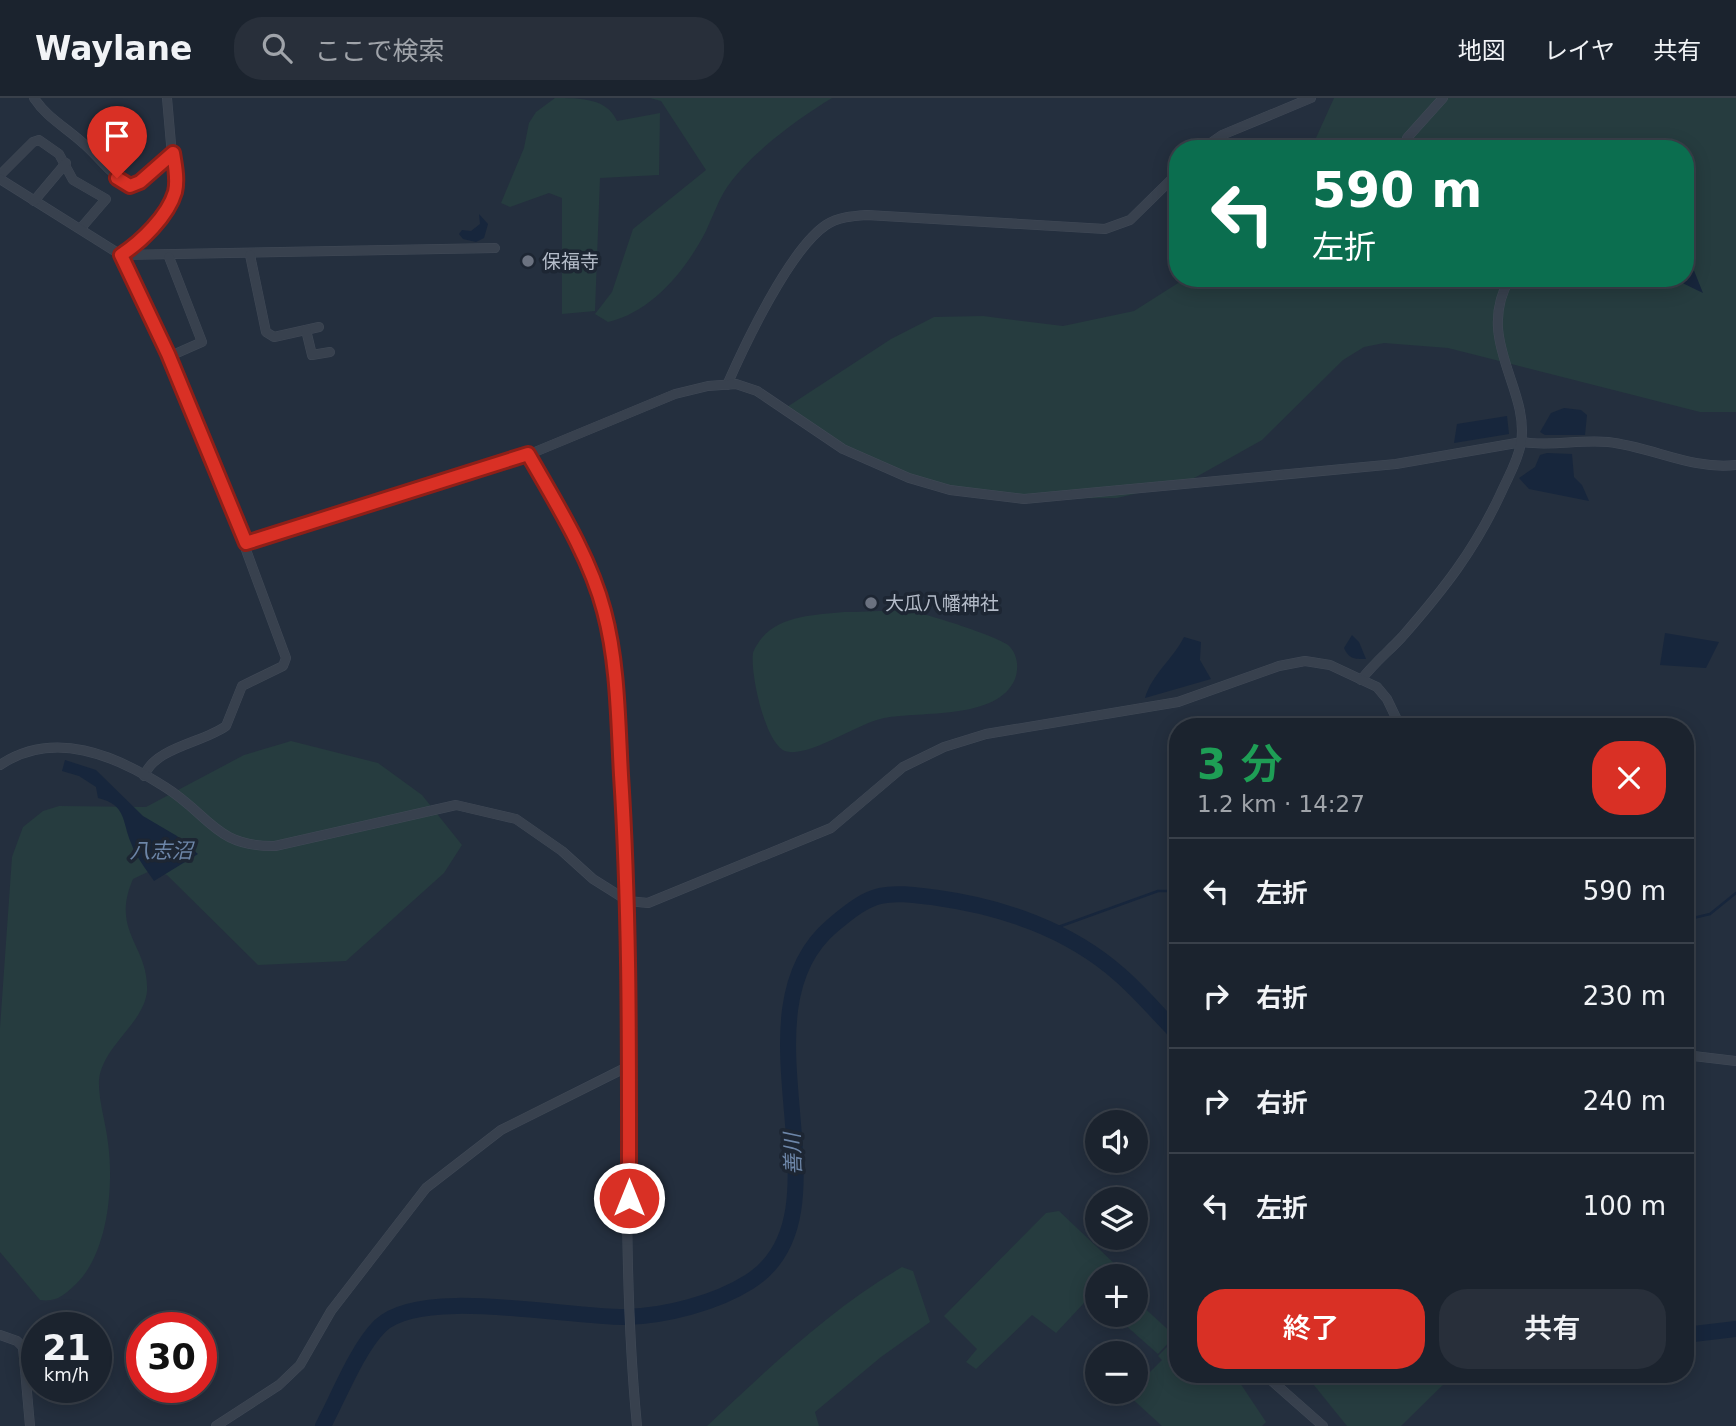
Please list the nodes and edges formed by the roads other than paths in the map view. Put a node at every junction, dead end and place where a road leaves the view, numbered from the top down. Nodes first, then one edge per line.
1 (34, 98) edge
2 (167, 98) edge
3 (1311, 98) edge
4 (1443, 98) edge
5 (1215, 140) edge
6 (1407, 140) edge
7 (173, 153) junction
8 (66, 163) junction
9 (0, 177) edge
10 (1169, 182) edge
11 (34, 201) junction
12 (80, 229) junction
13 (495, 248) dead end
14 (121, 255) junction
15 (250, 255) junction
16 (169, 257) junction
17 (1505, 287) edge
18 (319, 327) dead end
19 (306, 330) junction
20 (330, 352) dead end
21 (168, 357) junction
22 (727, 385) junction
23 (1522, 442) junction
24 (528, 454) junction
25 (1736, 465) edge
26 (246, 543) junction
27 (1361, 680) junction
28 (1396, 718) edge
29 (0, 765) edge
30 (144, 776) junction
31 (628, 901) junction
32 (1694, 1056) edge
33 (1736, 1061) edge
34 (629, 1066) junction
35 (0, 1335) edge
36 (1274, 1383) edge
37 (30, 1426) edge
38 (216, 1426) edge
39 (637, 1426) edge
40 (1323, 1426) edge

1 - 7 street
2 - 7 street
3 - 5 street
4 - 6 street
7 - 14 street
8 - 9 street
8 - 11 street
8 - 12 street
9 - 11 street
10 - 22 street
11 - 12 street
12 - 14 street
13 - 15 street
14 - 16 street
14 - 21 street
15 - 16 street
15 - 19 street
16 - 21 street
17 - 23 street
18 - 19 street
19 - 20 street
21 - 26 street
22 - 23 street
22 - 24 street
23 - 25 street
23 - 27 street
24 - 26 street
24 - 31 street
26 - 30 street
27 - 28 street
27 - 31 street
29 - 30 street
30 - 31 street
31 - 34 street
32 - 33 street
34 - 38 street
34 - 39 street
35 - 37 street
36 - 40 street

